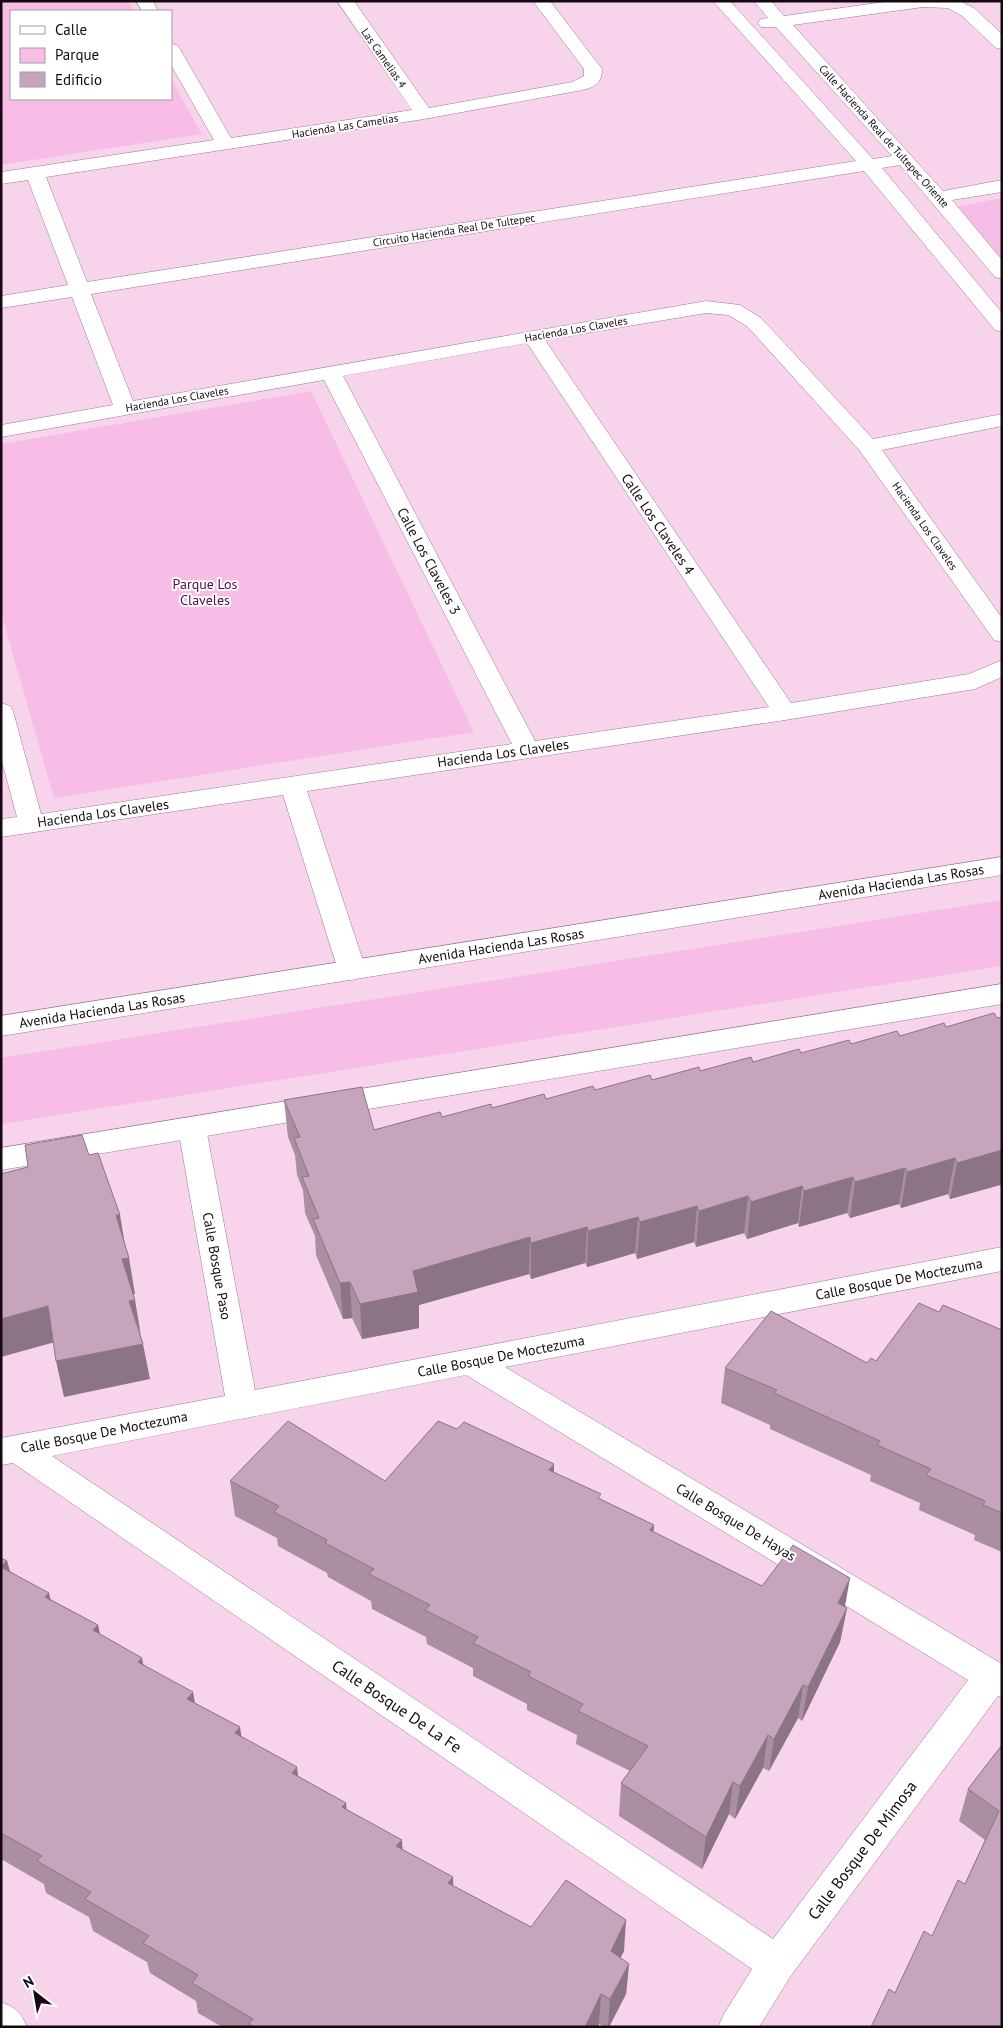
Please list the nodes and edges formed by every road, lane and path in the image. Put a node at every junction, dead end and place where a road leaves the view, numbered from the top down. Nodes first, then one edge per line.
1 (345, 1) edge
2 (541, 1) edge
3 (720, 1) edge
4 (762, 1) edge
5 (781, 21) junction
6 (743, 26) junction
7 (1002, 44) edge
8 (172, 51) edge
9 (424, 114) junction
10 (225, 144) junction
11 (906, 159) junction
12 (870, 165) junction
13 (36, 173) junction
14 (1, 178) edge
15 (1002, 186) edge
16 (939, 197) junction
17 (1002, 273) edge
18 (80, 289) junction
19 (1, 302) edge
20 (1002, 326) edge
21 (532, 336) junction
22 (330, 372) junction
23 (126, 408) junction
24 (1002, 420) edge
25 (1, 431) edge
26 (868, 446) junction
27 (1002, 636) edge
28 (1002, 667) edge
29 (1, 711) edge
30 (785, 712) junction
31 (527, 750) junction
32 (292, 784) junction
33 (31, 823) junction
34 (1, 828) edge
35 (1002, 866) edge
36 (352, 970) junction
37 (1002, 994) edge
38 (1, 1026) edge
39 (192, 1128) junction
40 (1, 1159) edge
41 (998, 1263) edge
42 (470, 1362) junction
43 (242, 1405) junction
44 (9, 1450) edge
45 (997, 1679) edge
46 (777, 1964) junction
47 (1, 2021) edge
48 (8, 2027) edge
49 (737, 2027) edge

1 - 9 street, Las Camelias 4
2 - 9 street, Hacienda Las Camelias
3 - 6 street
4 - 5 street, Calle Hacienda Real de Tultepec Oriente
5 - 6 street
5 - 7 street
5 - 11 street, Calle Hacienda Real de Tultepec Oriente
6 - 12 street
8 - 10 street
9 - 10 street, Hacienda Las Camelias
10 - 13 street, Hacienda Las Camelias
11 - 12 street, Circuito Hacienda Real De Tultepec
11 - 16 street, Calle Hacienda Real de Tultepec Oriente
12 - 18 street, Circuito Hacienda Real De Tultepec
12 - 20 street
13 - 14 street, Hacienda Las Camelias
13 - 18 street
15 - 16 street
16 - 17 street, Calle Hacienda Real de Tultepec Oriente
18 - 19 street, Circuito Hacienda Real De Tultepec
18 - 23 street
21 - 22 street, Hacienda Los Claveles
21 - 26 street, Hacienda Los Claveles
21 - 30 street, Calle Los Claveles 4
22 - 23 street, Hacienda Los Claveles
22 - 31 street, Calle Los Claveles 3
23 - 25 street, Hacienda Los Claveles
24 - 26 street
26 - 27 street, Hacienda Los Claveles
28 - 30 street, Hacienda Los Claveles
29 - 33 street
30 - 31 street, Hacienda Los Claveles
31 - 32 street, Hacienda Los Claveles
32 - 33 street, Hacienda Los Claveles
32 - 36 street
33 - 34 street, Hacienda Los Claveles
35 - 36 street, Avenida Hacienda Las Rosas
36 - 38 street, Avenida Hacienda Las Rosas
37 - 39 street
39 - 40 street
39 - 43 street, Calle Bosque Paso
41 - 42 street, Calle Bosque De Moctezuma
42 - 43 street, Calle Bosque De Moctezuma
42 - 45 street, Calle Bosque De Hayas
43 - 44 street, Calle Bosque De Moctezuma
44 - 46 street, Calle Bosque De La Fe
45 - 46 street, Calle Bosque De Mimosa
46 - 49 street, Calle Bosque De Mimosa
47 - 48 street

